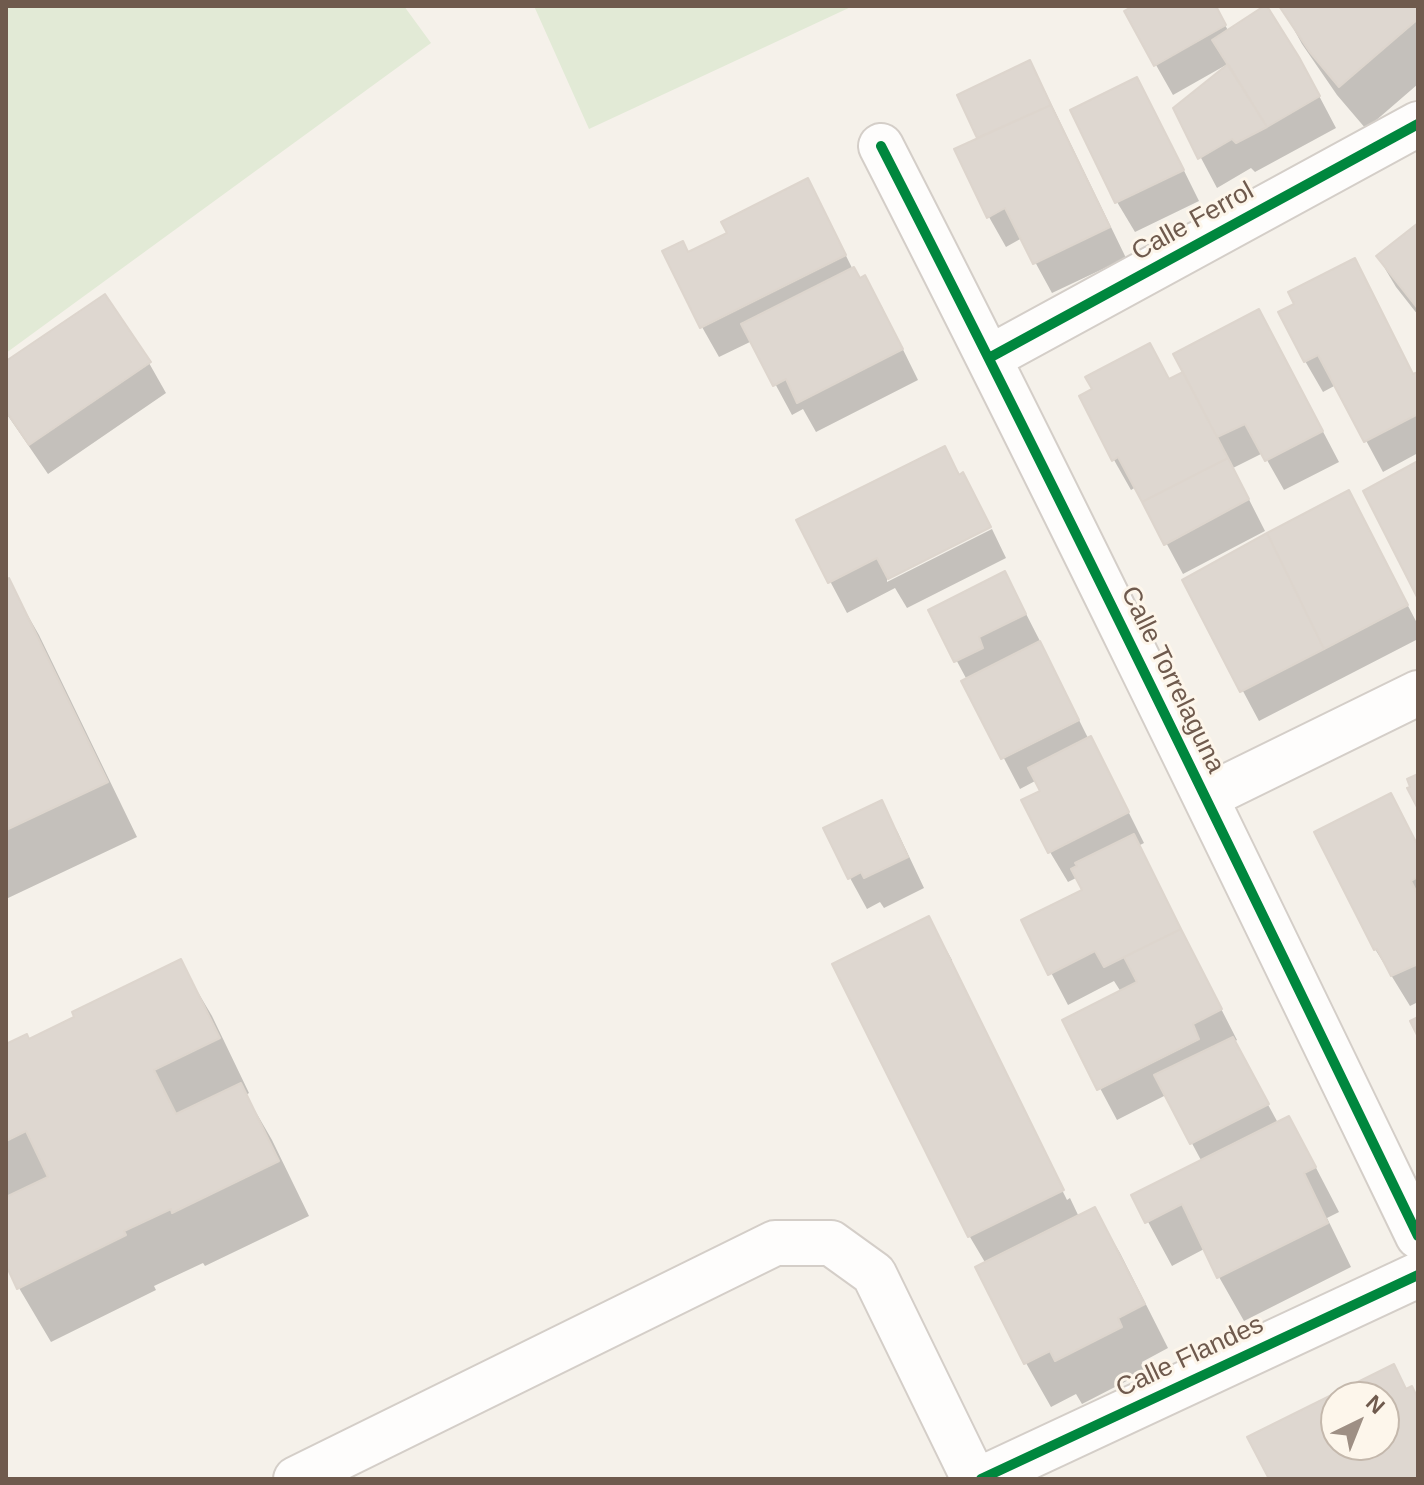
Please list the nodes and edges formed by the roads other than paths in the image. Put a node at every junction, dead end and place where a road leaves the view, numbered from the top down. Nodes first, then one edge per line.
1 (1418, 124) edge
2 (881, 146) dead end
3 (989, 358) junction
4 (1418, 693) edge
5 (1206, 797) junction
6 (1418, 1236) edge
7 (1418, 1275) edge
8 (296, 1479) edge
9 (974, 1479) edge
10 (981, 1479) edge

1 - 3 street, Calle Ferrol
2 - 3 street, Calle Torrelaguna
3 - 5 street, Calle Torrelaguna
4 - 5 street
5 - 6 street, Calle Torrelaguna
7 - 10 street, Calle Flandes
8 - 9 street

